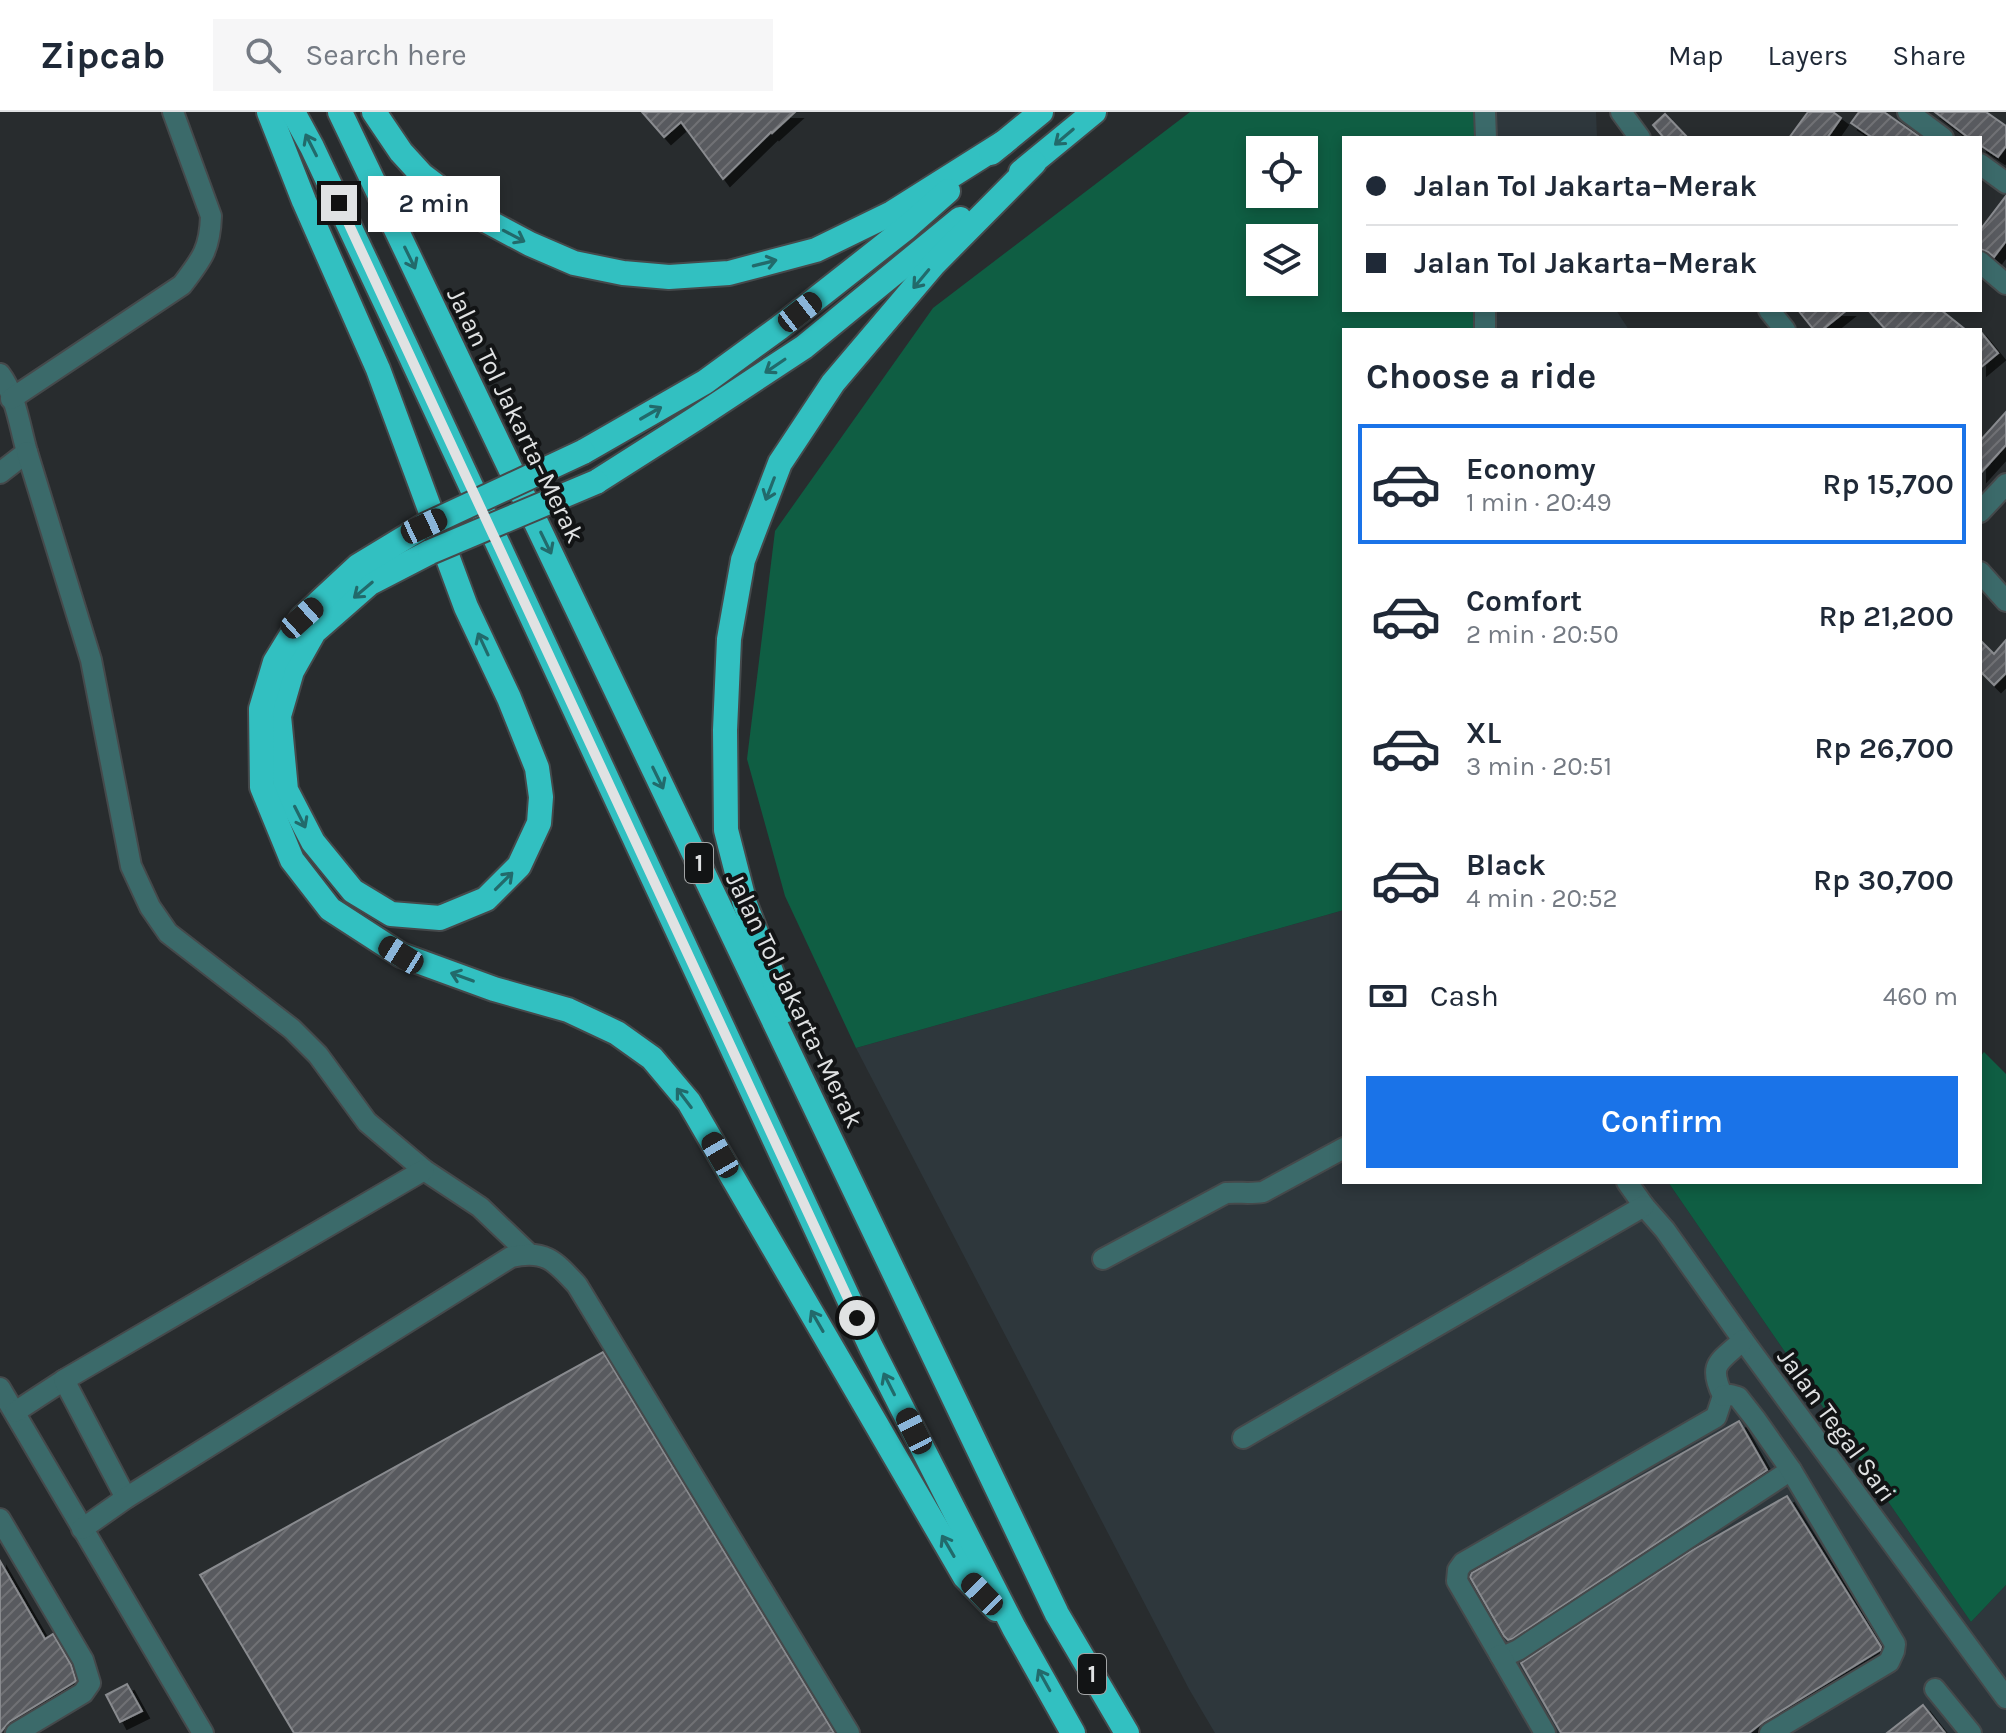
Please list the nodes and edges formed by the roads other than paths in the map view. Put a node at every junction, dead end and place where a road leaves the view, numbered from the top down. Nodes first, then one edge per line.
1 (173, 112) edge
2 (269, 112) edge
3 (293, 112) edge
4 (340, 112) edge
5 (374, 112) edge
6 (1041, 112) edge
7 (1094, 112) edge
8 (1485, 112) edge
9 (1908, 112) edge
10 (1623, 113) edge
11 (1486, 136) edge
12 (1639, 136) edge
13 (1942, 136) edge
14 (1003, 143) junction
15 (1034, 163) junction
16 (1982, 165) edge
17 (2006, 183) edge
18 (1982, 264) edge
19 (2006, 284) edge
20 (1771, 312) edge
21 (1783, 328) edge
22 (0, 374) edge
23 (11, 399) junction
24 (27, 452) junction
25 (0, 473) edge
26 (2006, 484) edge
27 (1982, 510) edge
28 (1982, 574) edge
29 (2006, 601) edge
30 (1342, 1149) edge
31 (424, 1170) junction
32 (1628, 1184) edge
33 (1644, 1206) junction
34 (528, 1253) junction
35 (1103, 1259) dead end
36 (1743, 1340) junction
37 (64, 1380) junction
38 (0, 1388) edge
39 (1723, 1396) junction
40 (15, 1412) junction
41 (1243, 1438) dead end
42 (1791, 1470) junction
43 (126, 1498) junction
44 (0, 1519) edge
45 (82, 1529) junction
46 (1057, 1614) junction
47 (1014, 1628) junction
48 (1500, 1655) junction
49 (2003, 1687) edge
50 (1935, 1689) dead end
51 (16, 1733) edge
52 (203, 1733) edge
53 (849, 1733) edge
54 (1073, 1733) edge
55 (1127, 1733) edge
56 (1545, 1733) edge
57 (1770, 1733) edge
58 (1971, 1733) edge

1 - 23 street
15 -> 2 highway, bridge
47 -> 3 highway, 1
4 -> 46 highway, Jalan Tol Jakarta–Merak / 1
5 -> 14 highway
6 - 14 highway
7 -> 15 highway
8 - 11 street
9 - 13 street
10 - 12 street
47 -> 14 highway, bridge
15 -> 46 highway
16 - 17 street
18 - 19 street
20 - 21 street
22 - 23 street
23 - 24 street
24 - 25 street
24 - 31 street
26 - 27 street
28 - 29 street
30 - 35 street
31 - 34 street
31 - 37 street
32 - 33 street, Jalan Tegal Sari
33 - 36 street, Jalan Tegal Sari
33 - 41 street
34 - 43 street
34 - 53 street
36 - 39 street
36 - 49 street, Jalan Tegal Sari
37 - 40 street
37 - 43 street
38 - 40 street
39 - 42 street
39 - 48 street
40 - 45 street
42 - 48 street
42 - 57 street
43 - 45 street
44 - 51 street
45 - 52 street
46 - 55 highway, Jalan Tol Jakarta–Merak / 1
54 -> 47 highway, 1
48 - 56 street
50 - 58 street

